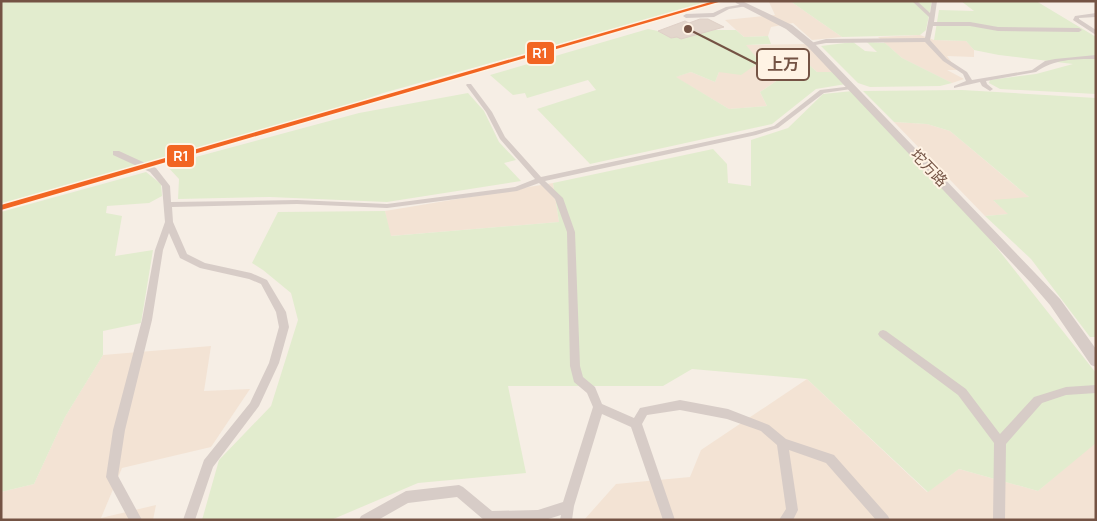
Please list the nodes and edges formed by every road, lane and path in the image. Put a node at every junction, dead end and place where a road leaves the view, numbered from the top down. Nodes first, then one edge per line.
1 (914, 1) edge
2 (935, 1) edge
3 (741, 3) edge
4 (1096, 15) edge
5 (686, 16) dead end
6 (932, 17) junction
7 (931, 24) junction
8 (1079, 30) dead end
9 (1096, 33) edge
10 (927, 40) junction
11 (810, 44) junction
12 (1096, 57) edge
13 (983, 80) junction
14 (970, 82) junction
15 (469, 85) dead end
16 (852, 87) junction
17 (956, 87) dead end
18 (990, 89) dead end
19 (116, 153) dead end
20 (540, 180) junction
21 (168, 205) junction
22 (168, 222) junction
23 (883, 334) dead end
24 (1096, 361) edge
25 (1096, 389) edge
26 (598, 408) junction
27 (636, 424) junction
28 (1000, 442) junction
29 (782, 443) junction
30 (568, 506) junction
31 (136, 520) edge
32 (189, 520) edge
33 (365, 520) edge
34 (566, 520) edge
35 (669, 520) edge
36 (785, 520) edge
37 (884, 520) edge
38 (999, 520) edge

1 - 6 street
2 - 6 street
3 - 5 street
3 - 11 main road, 坨万路
4 - 9 street
6 - 7 street
7 - 8 street
7 - 10 street
10 - 11 street
10 - 14 street
11 - 16 main road, 坨万路
12 - 13 street
13 - 14 street
13 - 18 street
14 - 17 street
15 - 20 street
16 - 20 street
16 - 24 main road, 坨万路
19 - 21 street
20 - 21 street
20 - 26 street
21 - 22 street
22 - 31 street
22 - 32 street
23 - 28 street
25 - 28 street
26 - 27 street
26 - 30 street
27 - 29 street
27 - 35 street
28 - 38 street
29 - 36 street
29 - 37 street
30 - 33 street
30 - 34 street

